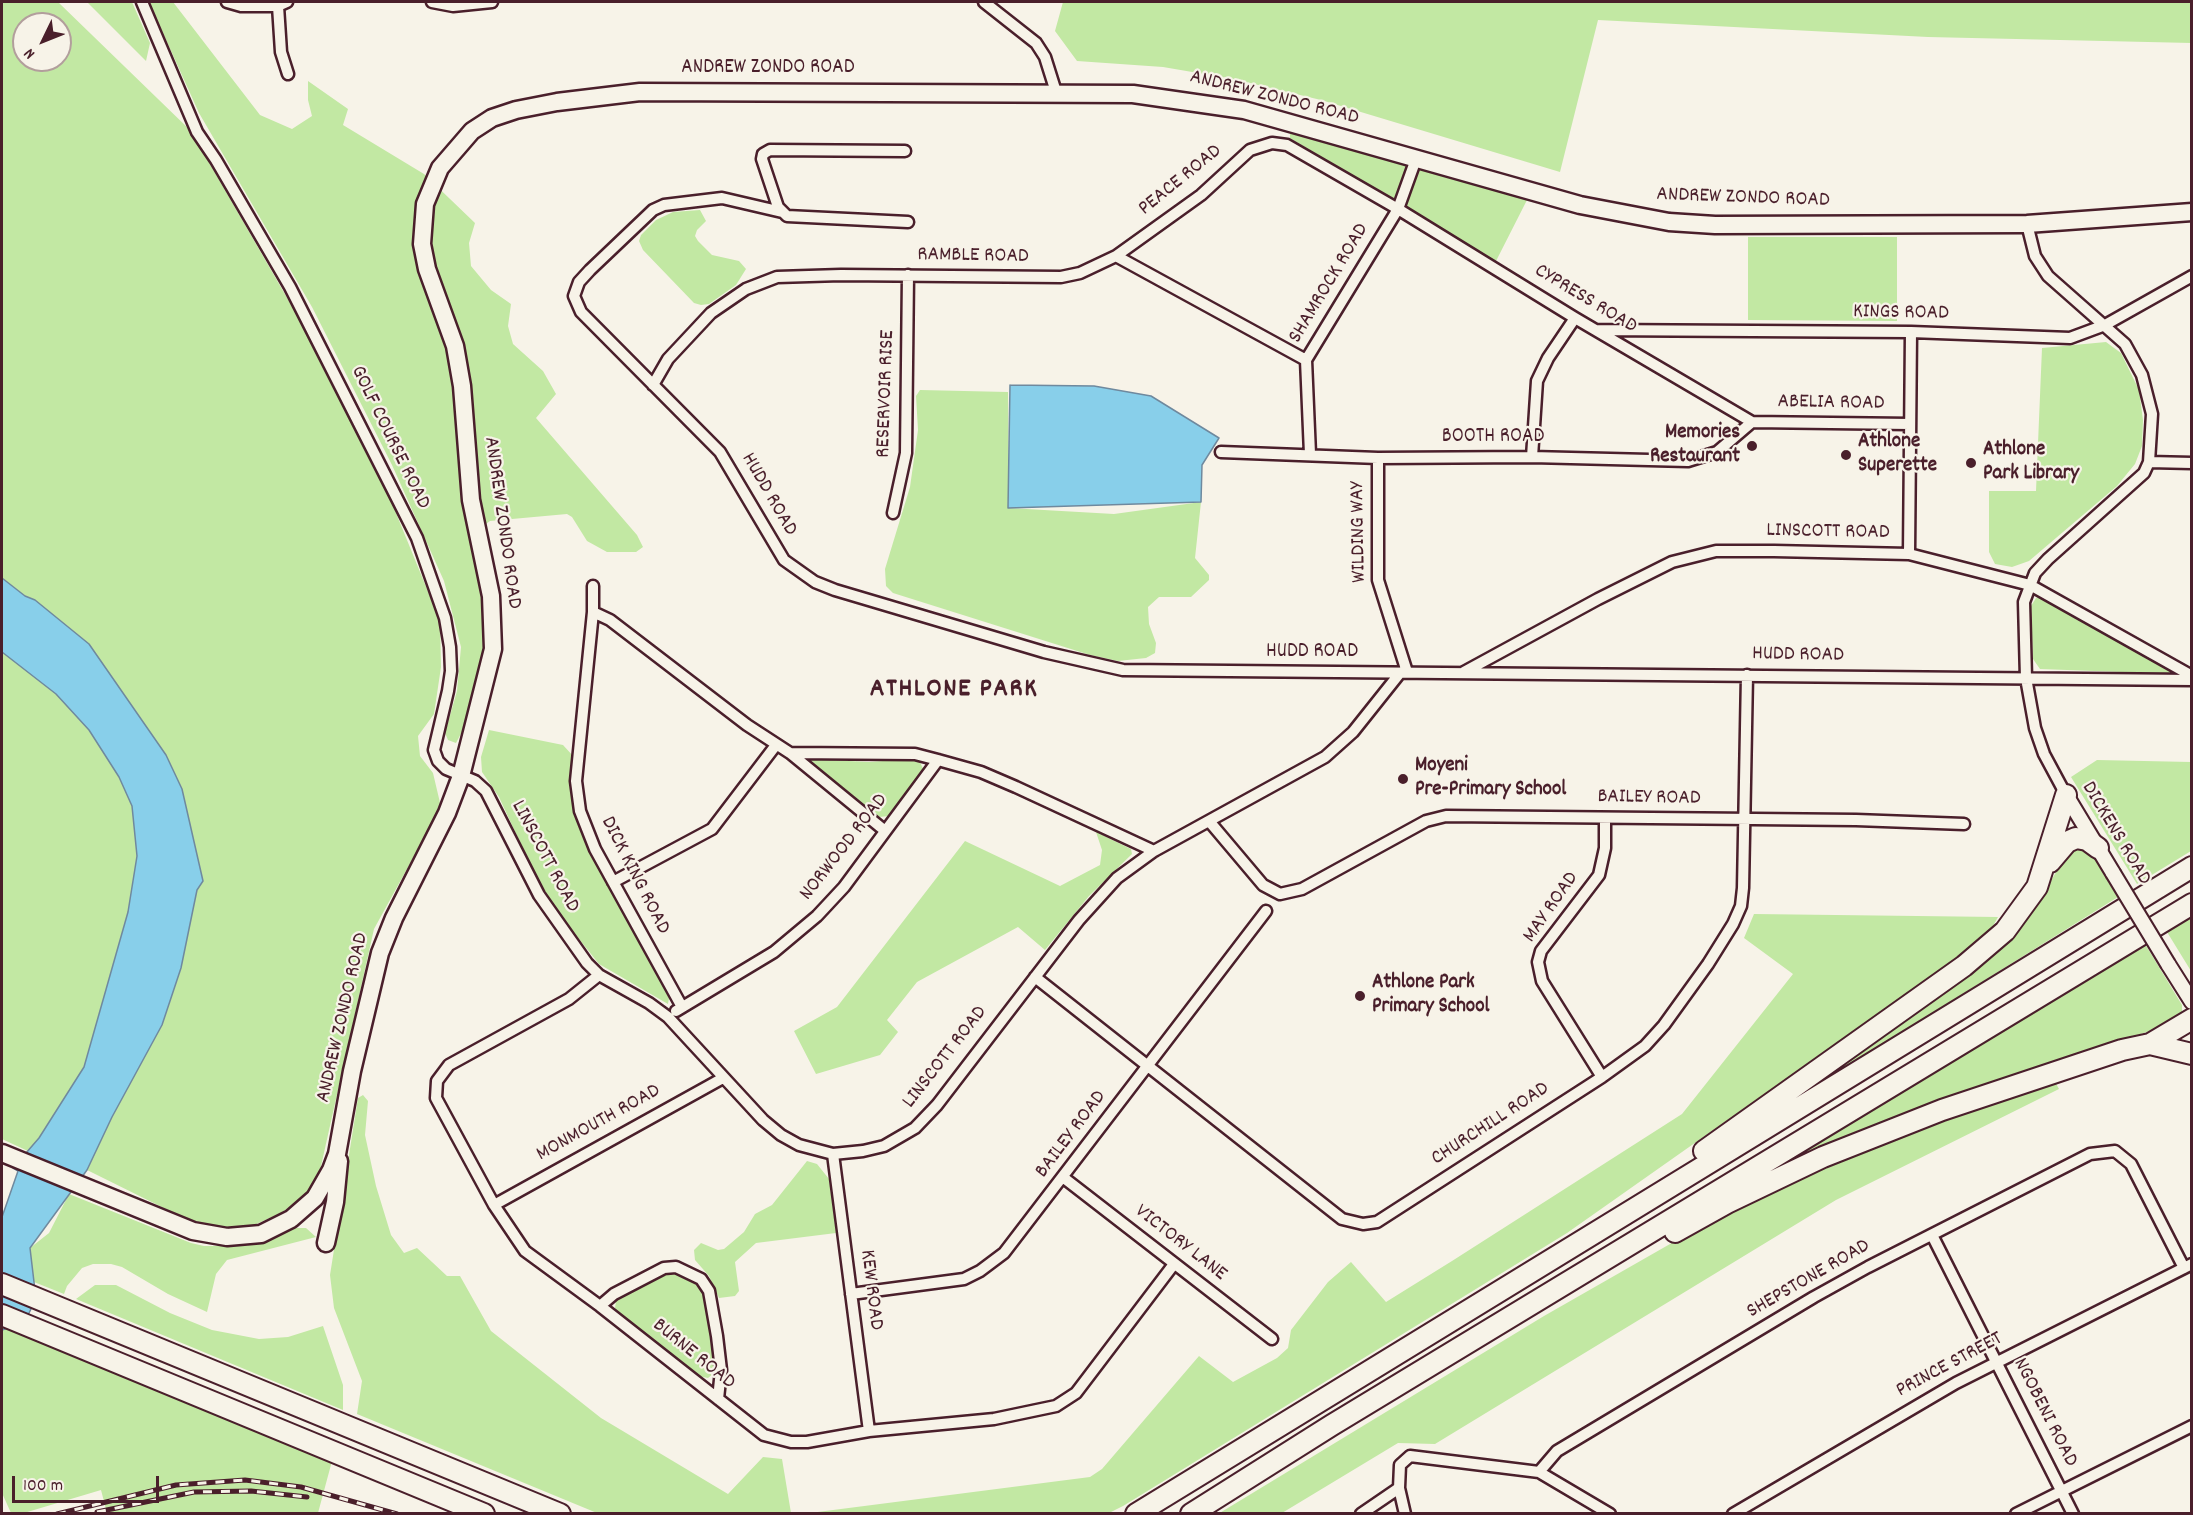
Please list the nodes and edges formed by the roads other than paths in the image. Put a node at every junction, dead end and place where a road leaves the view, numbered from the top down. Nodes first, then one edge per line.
1 (142, 2) edge
2 (227, 2) edge
3 (432, 2) edge
4 (492, 2) edge
5 (984, 2) edge
6 (282, 4) edge
7 (288, 74) dead end
8 (1056, 92) junction
9 (1272, 143) joint
10 (905, 151) dead end
11 (1416, 159) junction
12 (1398, 209) junction
13 (782, 212) junction
14 (2192, 212) edge
15 (909, 222) dead end
16 (2027, 224) junction
17 (1116, 256) junction
18 (908, 275) junction
19 (2192, 276) edge
20 (1575, 318) junction
21 (2105, 325) junction
22 (1595, 330) junction
23 (1911, 332) junction
24 (1306, 360) junction
25 (654, 385) junction
26 (1752, 422) junction
27 (1910, 424) junction
28 (1221, 452) dead end
29 (1310, 454) junction
30 (1532, 457) junction
31 (1378, 458) junction
32 (2149, 462) junction
33 (2192, 463) edge
34 (893, 513) dead end
35 (1909, 554) junction
36 (2030, 585) junction
37 (593, 586) dead end
38 (593, 612) junction
39 (1464, 672) junction
40 (1404, 673) junction
41 (1747, 675) junction
42 (2026, 678) junction
43 (2192, 678) edge
44 (776, 745) junction
45 (790, 753) junction
46 (938, 760) junction
47 (461, 776) junction
48 (2066, 795) junction
49 (1605, 818) junction
50 (1746, 820) junction
51 (1209, 821) junction
52 (1964, 824) dead end
53 (884, 830) junction
54 (2098, 849) junction
55 (1154, 851) junction
56 (2192, 867) edge
57 (2045, 869) junction
58 (613, 882) junction
59 (2192, 904) edge
60 (1266, 911) dead end
61 (599, 975) junction
62 (1035, 977) junction
63 (2192, 1002) edge
64 (682, 1007) junction
65 (668, 1017) junction
66 (2192, 1019) edge
67 (2151, 1044) junction
68 (2192, 1054) edge
69 (1149, 1067) junction
70 (1602, 1077) junction
71 (723, 1078) junction
72 (2, 1153) edge
73 (337, 1154) junction
74 (833, 1154) junction
75 (1064, 1178) junction
76 (494, 1205) junction
77 (1591, 1235) junction
78 (1932, 1235) junction
79 (326, 1242) dead end
80 (1174, 1264) junction
81 (2188, 1266) edge
82 (1577, 1277) junction
83 (2, 1284) edge
84 (851, 1294) junction
85 (600, 1305) junction
86 (2, 1315) edge
87 (1272, 1339) dead end
88 (1997, 1362) junction
89 (718, 1399) junction
90 (2192, 1426) edge
91 (869, 1431) junction
92 (1539, 1472) junction
93 (1399, 1488) junction
94 (2062, 1492) junction
95 (484, 1514) edge
96 (560, 1514) edge
97 (1136, 1514) edge
98 (1191, 1514) edge
99 (1361, 1514) edge
100 (1405, 1514) edge
101 (1610, 1514) edge
102 (1733, 1514) edge
103 (2016, 1514) edge
104 (2073, 1514) edge

1 - 47 street, GOLF COURSE ROAD
2 - 6 street
3 - 4 street
5 - 8 street
6 - 7 street
8 - 11 main road, ANDREW ZONDO ROAD
8 - 47 main road, ANDREW ZONDO ROAD
9 - 12 street, CYPRESS ROAD
9 - 17 street, PEACE ROAD
10 - 13 street
11 - 12 street
11 - 16 main road, ANDREW ZONDO ROAD
12 - 20 street, CYPRESS ROAD
12 - 24 street, SHAMROCK ROAD
13 - 15 street
13 - 25 street, HUDD ROAD
14 - 16 main road, ANDREW ZONDO ROAD
16 - 21 street
17 - 18 street, RAMBLE ROAD
17 - 24 street
18 - 25 street, RAMBLE ROAD
18 - 34 street, RESERVOIR RISE
19 - 21 street, KINGS ROAD
20 - 22 street, CYPRESS ROAD
20 - 30 street
21 - 23 street, KINGS ROAD
21 - 32 street
22 - 23 street, KINGS ROAD
22 - 26 street, CYPRESS ROAD
23 - 27 street
24 - 29 street, SHAMROCK ROAD
25 - 40 street, HUDD ROAD
26 - 27 street, ABELIA ROAD
26 - 30 street, BOOTH ROAD
27 - 35 street
28 - 29 street, BOOTH ROAD
29 - 31 street, BOOTH ROAD
30 - 31 street, BOOTH ROAD
31 - 40 street, WILDING WAY
32 - 33 street
32 - 36 street
35 - 36 street, LINSCOTT ROAD
35 - 39 street, LINSCOTT ROAD
36 - 42 street, DICKENS ROAD
36 - 43 street, LINSCOTT ROAD
37 - 38 street, DICK KING ROAD
38 - 44 street
38 - 58 street, DICK KING ROAD
39 - 40 street, HUDD ROAD
39 - 41 street, HUDD ROAD
40 - 51 street, LINSCOTT ROAD
41 - 42 street, HUDD ROAD
41 - 50 street, CHURCHILL ROAD
42 - 43 street, HUDD ROAD
42 - 48 street, DICKENS ROAD
44 - 45 street
44 - 58 street
45 - 46 street
45 - 53 street
46 - 53 street, NORWOOD ROAD
46 - 55 street
47 - 61 street, LINSCOTT ROAD
47 - 73 main road, ANDREW ZONDO ROAD
48 - 54 street, DICKENS ROAD
48 - 57 highway
49 - 50 street, BAILEY ROAD
49 - 51 street, BAILEY ROAD
49 - 70 street, MAY ROAD
50 - 52 street, BAILEY ROAD
50 - 70 street, CHURCHILL ROAD
51 - 55 street, LINSCOTT ROAD
53 - 64 street, NORWOOD ROAD
54 - 57 highway
54 - 63 street, DICKENS ROAD, bridge
55 - 62 street, LINSCOTT ROAD
56 - 77 highway
57 - 77 highway
58 - 64 street, DICK KING ROAD
59 - 82 highway
60 - 69 street, BAILEY ROAD
61 - 65 street, LINSCOTT ROAD
61 - 76 street, BURNE ROAD
62 - 69 street, CHURCHILL ROAD
62 - 74 street, LINSCOTT ROAD
64 - 65 street, NORWOOD ROAD
65 - 71 street, LINSCOTT ROAD
66 - 67 highway
67 - 68 highway
67 - 82 highway
69 - 70 street, CHURCHILL ROAD
69 - 75 street, BAILEY ROAD
71 - 74 street, LINSCOTT ROAD
71 - 76 street, MONMOUTH ROAD
72 - 73 main road, ANDREW ZONDO ROAD
73 - 79 main road
74 - 84 street, KEW ROAD
75 - 80 street, VICTORY LANE
75 - 84 street, BAILEY ROAD
76 - 85 street, BURNE ROAD
77 - 97 highway
78 - 81 street, SHEPSTONE ROAD
78 - 88 street, NGOBENI ROAD
78 - 92 street, SHEPSTONE ROAD
80 - 87 street, VICTORY LANE
80 - 91 street, BURNE ROAD
81 - 88 street, PRINCE STREET
82 - 98 highway
83 - 96 highway
84 - 91 street, KEW ROAD
85 - 89 street, BURNE ROAD
85 - 89 street
86 - 95 highway
88 - 94 street, NGOBENI ROAD
88 - 102 street, PRINCE STREET
89 - 91 street, BURNE ROAD
90 - 94 street
92 - 93 street
92 - 101 street
93 - 99 street
93 - 100 street
94 - 103 street
94 - 104 street, NGOBENI ROAD

